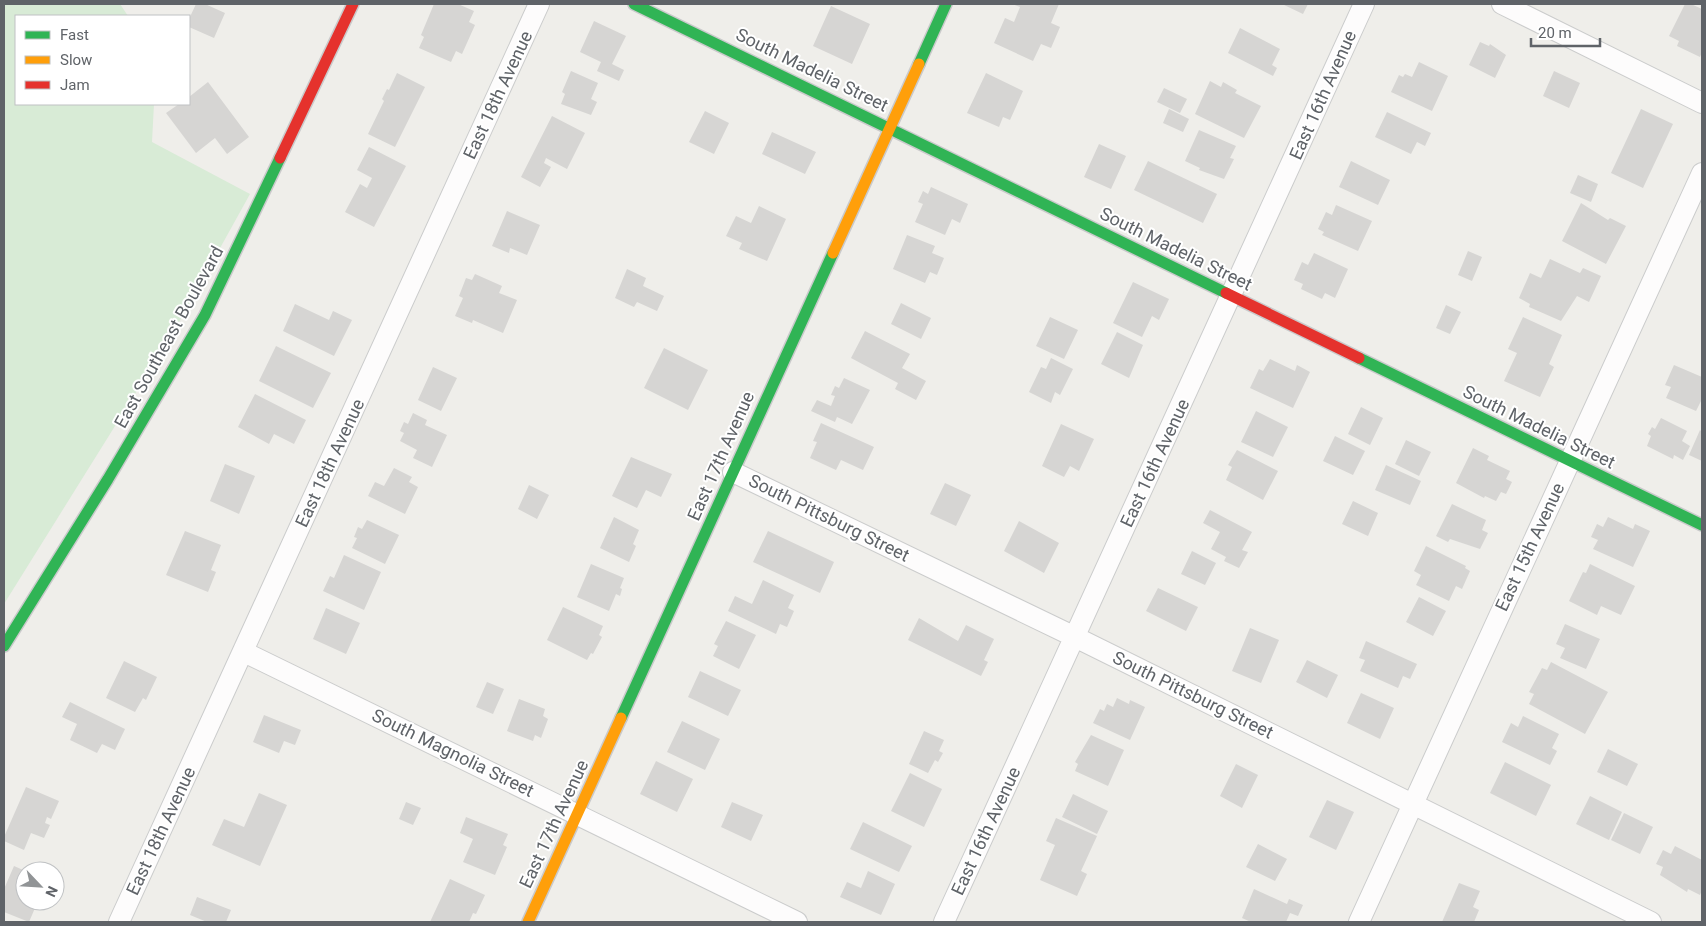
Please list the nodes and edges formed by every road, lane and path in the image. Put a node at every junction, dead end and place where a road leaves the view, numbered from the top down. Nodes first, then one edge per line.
1 (353, 4) edge
2 (539, 4) edge
3 (634, 4) edge
4 (946, 4) edge
5 (1364, 4) edge
6 (1502, 4) edge
7 (1702, 103) edge
8 (890, 126) junction
9 (1702, 173) edge
10 (1232, 296) junction
11 (1569, 461) junction
12 (733, 472) junction
13 (1702, 525) edge
14 (1075, 637) junction
15 (4, 646) edge
16 (244, 652) junction
17 (1413, 804) junction
18 (578, 814) junction
19 (119, 922) edge
20 (528, 922) edge
21 (797, 922) edge
22 (944, 922) edge
23 (1359, 922) edge
24 (1651, 922) edge

1 - 15 street, East Southeast Boulevard
2 - 16 street, East 18th Avenue
3 - 8 street, South Madelia Street
4 - 8 street, East 17th Avenue
5 - 10 street, East 16th Avenue
6 - 7 street
8 - 10 street, South Madelia Street
8 - 12 street, East 17th Avenue
9 - 11 street, East 15th Avenue
10 - 11 street, South Madelia Street
10 - 14 street, East 16th Avenue
11 - 13 street, South Madelia Street
11 - 17 street, East 15th Avenue
12 - 14 street, South Pittsburg Street
12 - 18 street, East 17th Avenue
14 - 17 street, South Pittsburg Street
14 - 22 street, East 16th Avenue
16 - 18 street, South Magnolia Street
16 - 19 street, East 18th Avenue
17 - 23 street, East 15th Avenue
17 - 24 street, South Pittsburg Street
18 - 20 street, East 17th Avenue
18 - 21 street, South Magnolia Street

